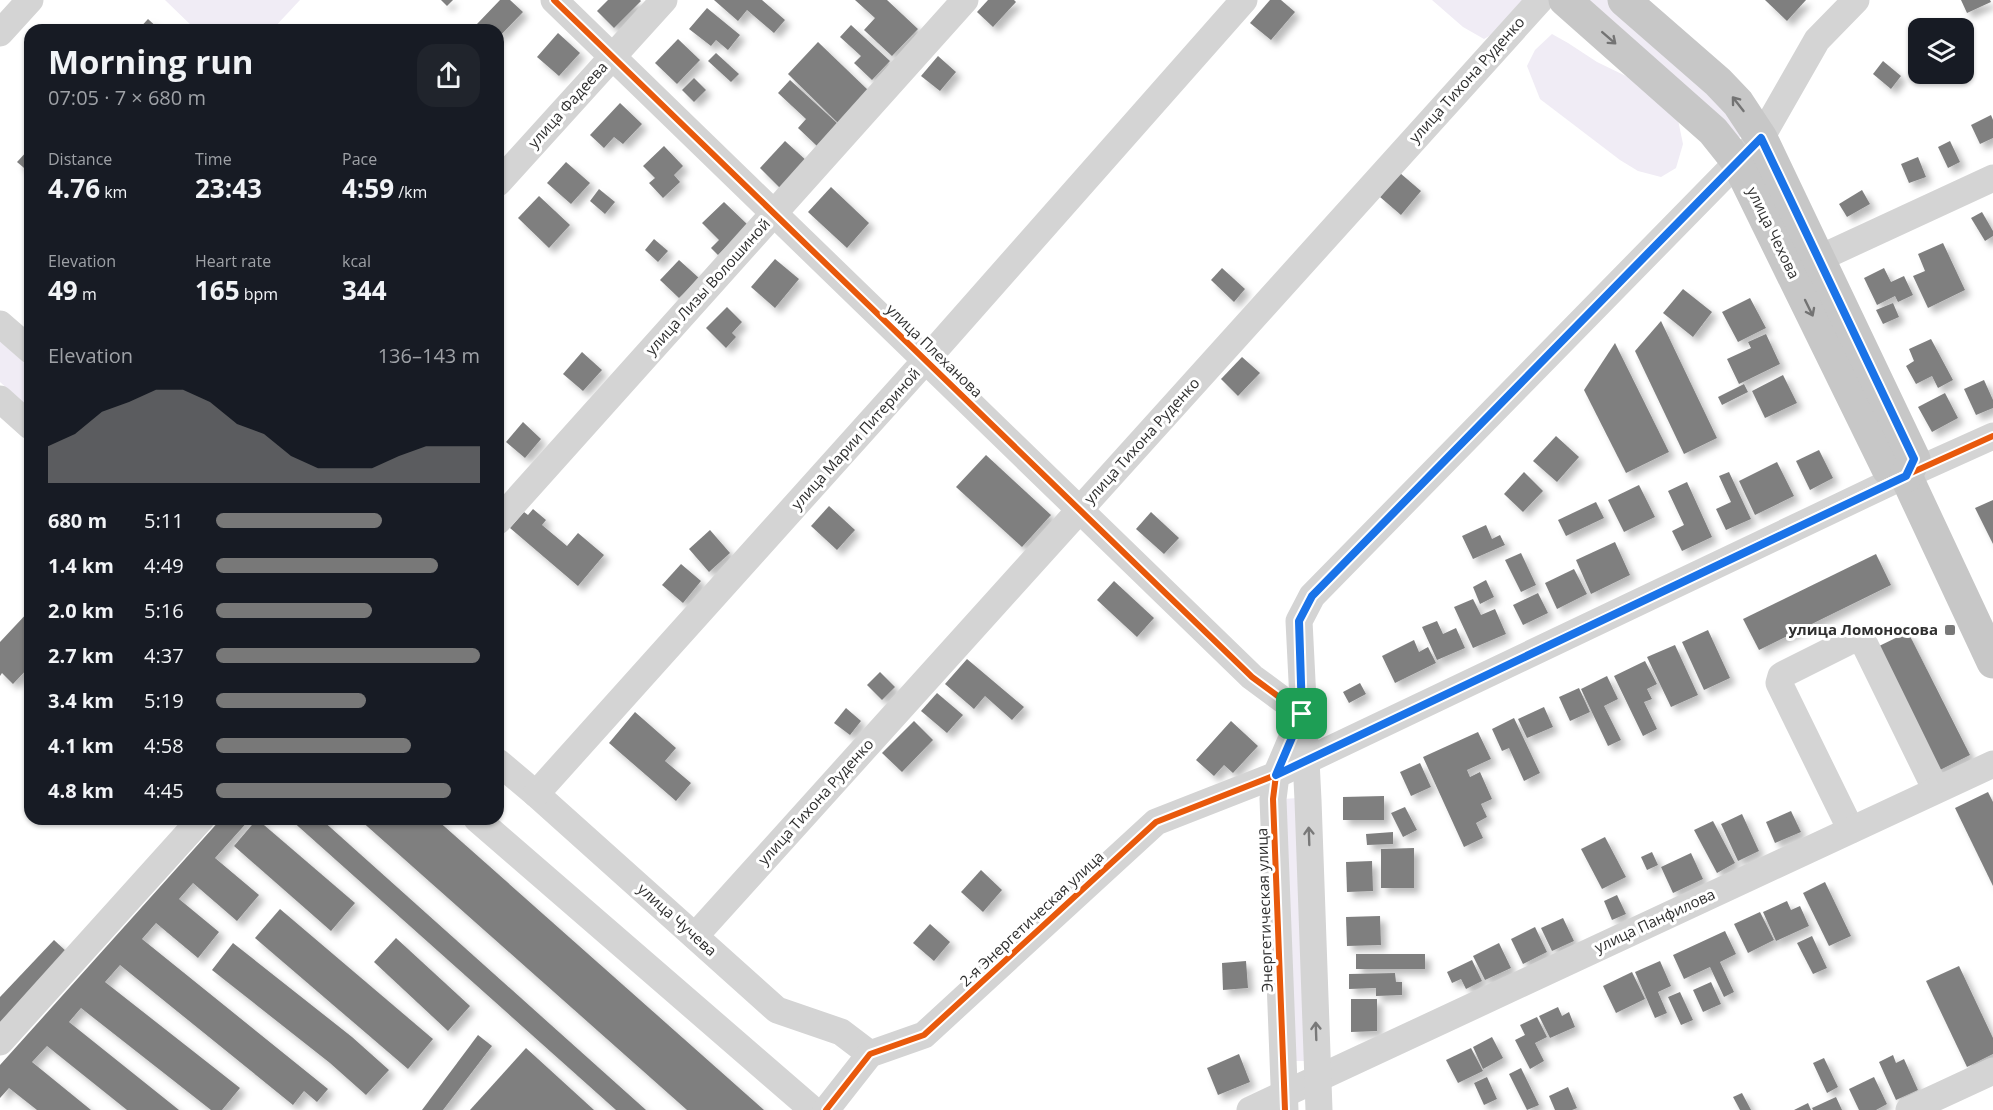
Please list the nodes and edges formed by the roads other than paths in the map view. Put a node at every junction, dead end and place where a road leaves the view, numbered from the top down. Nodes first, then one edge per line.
1 (30, 0) edge
2 (554, 0) edge
3 (664, 0) edge
4 (965, 0) edge
5 (1244, 0) edge
6 (1540, 0) edge
7 (1565, 0) edge
8 (1624, 0) edge
9 (1856, 0) edge
10 (0, 33) edge
11 (612, 56) junction
12 (1761, 138) junction
13 (1737, 160) junction
14 (504, 176) edge
15 (1993, 178) edge
16 (775, 213) junction
17 (1818, 259) junction
18 (0, 324) edge
19 (24, 345) edge
20 (926, 360) junction
21 (0, 399) edge
22 (24, 421) edge
23 (1993, 436) edge
24 (1906, 476) junction
25 (1080, 510) junction
26 (504, 514) edge
27 (1993, 662) edge
28 (1302, 714) junction
29 (1306, 759) junction
30 (1993, 764) edge
31 (504, 767) edge
32 (1276, 775) junction
33 (1936, 790) junction
34 (536, 794) junction
35 (196, 825) edge
36 (484, 825) edge
37 (1851, 830) junction
38 (695, 936) junction
39 (0, 1042) edge
40 (870, 1054) junction
41 (1993, 1071) edge
42 (1318, 1078) junction
43 (1284, 1102) edge
44 (813, 1110) edge
45 (826, 1110) edge
46 (1250, 1110) edge
47 (1319, 1110) edge
48 (1909, 1110) edge

1 - 10 street
2 - 11 street, улица Плеханова
3 - 11 street, улица Фадеева
4 - 16 street, улица Лизы Волошиной
5 - 20 street, улица Марии Питериной
6 - 25 street, улица Тихона Руденко
7 -> 13 main road, улица Чехова
12 -> 8 main road, улица Чехова
9 - 12 street
11 - 14 street, улица Фадеева
11 - 16 street, улица Плеханова
12 - 13 street, Энергетическая улица
12 - 17 main road, улица Чехова
13 -> 24 main road, улица Чехова
13 - 28 street, Энергетическая улица
15 - 17 street
16 - 20 street, улица Плеханова
16 - 26 street, улица Лизы Волошиной
17 - 24 main road, улица Чехова
18 - 19 street
20 - 25 street, улица Плеханова
20 - 34 street, улица Марии Питериной
21 - 22 street
23 - 24 street
24 - 27 main road, улица Чехова
24 - 29 street
25 - 28 street, улица Плеханова
25 - 38 street, улица Тихона Руденко
28 - 29 street, Энергетическая улица
28 - 32 street, Энергетическая улица
29 - 32 street
42 -> 29 street, Энергетическая улица
30 - 33 street, улица Панфилова
31 - 34 street, улица Чучева
32 - 40 street, 2-я Энергетическая улица
32 - 43 street, Энергетическая улица
33 - 37 street, улица Панфилова
33 - 37 street
34 - 38 street, улица Чучева
35 - 39 street
36 - 44 street
37 - 42 street, улица Панфилова
38 - 40 street, улица Чучева
40 - 45 street
41 - 48 street
42 - 43 street, улица Панфилова
42 - 47 street, Энергетическая улица
43 - 46 street, улица Панфилова

